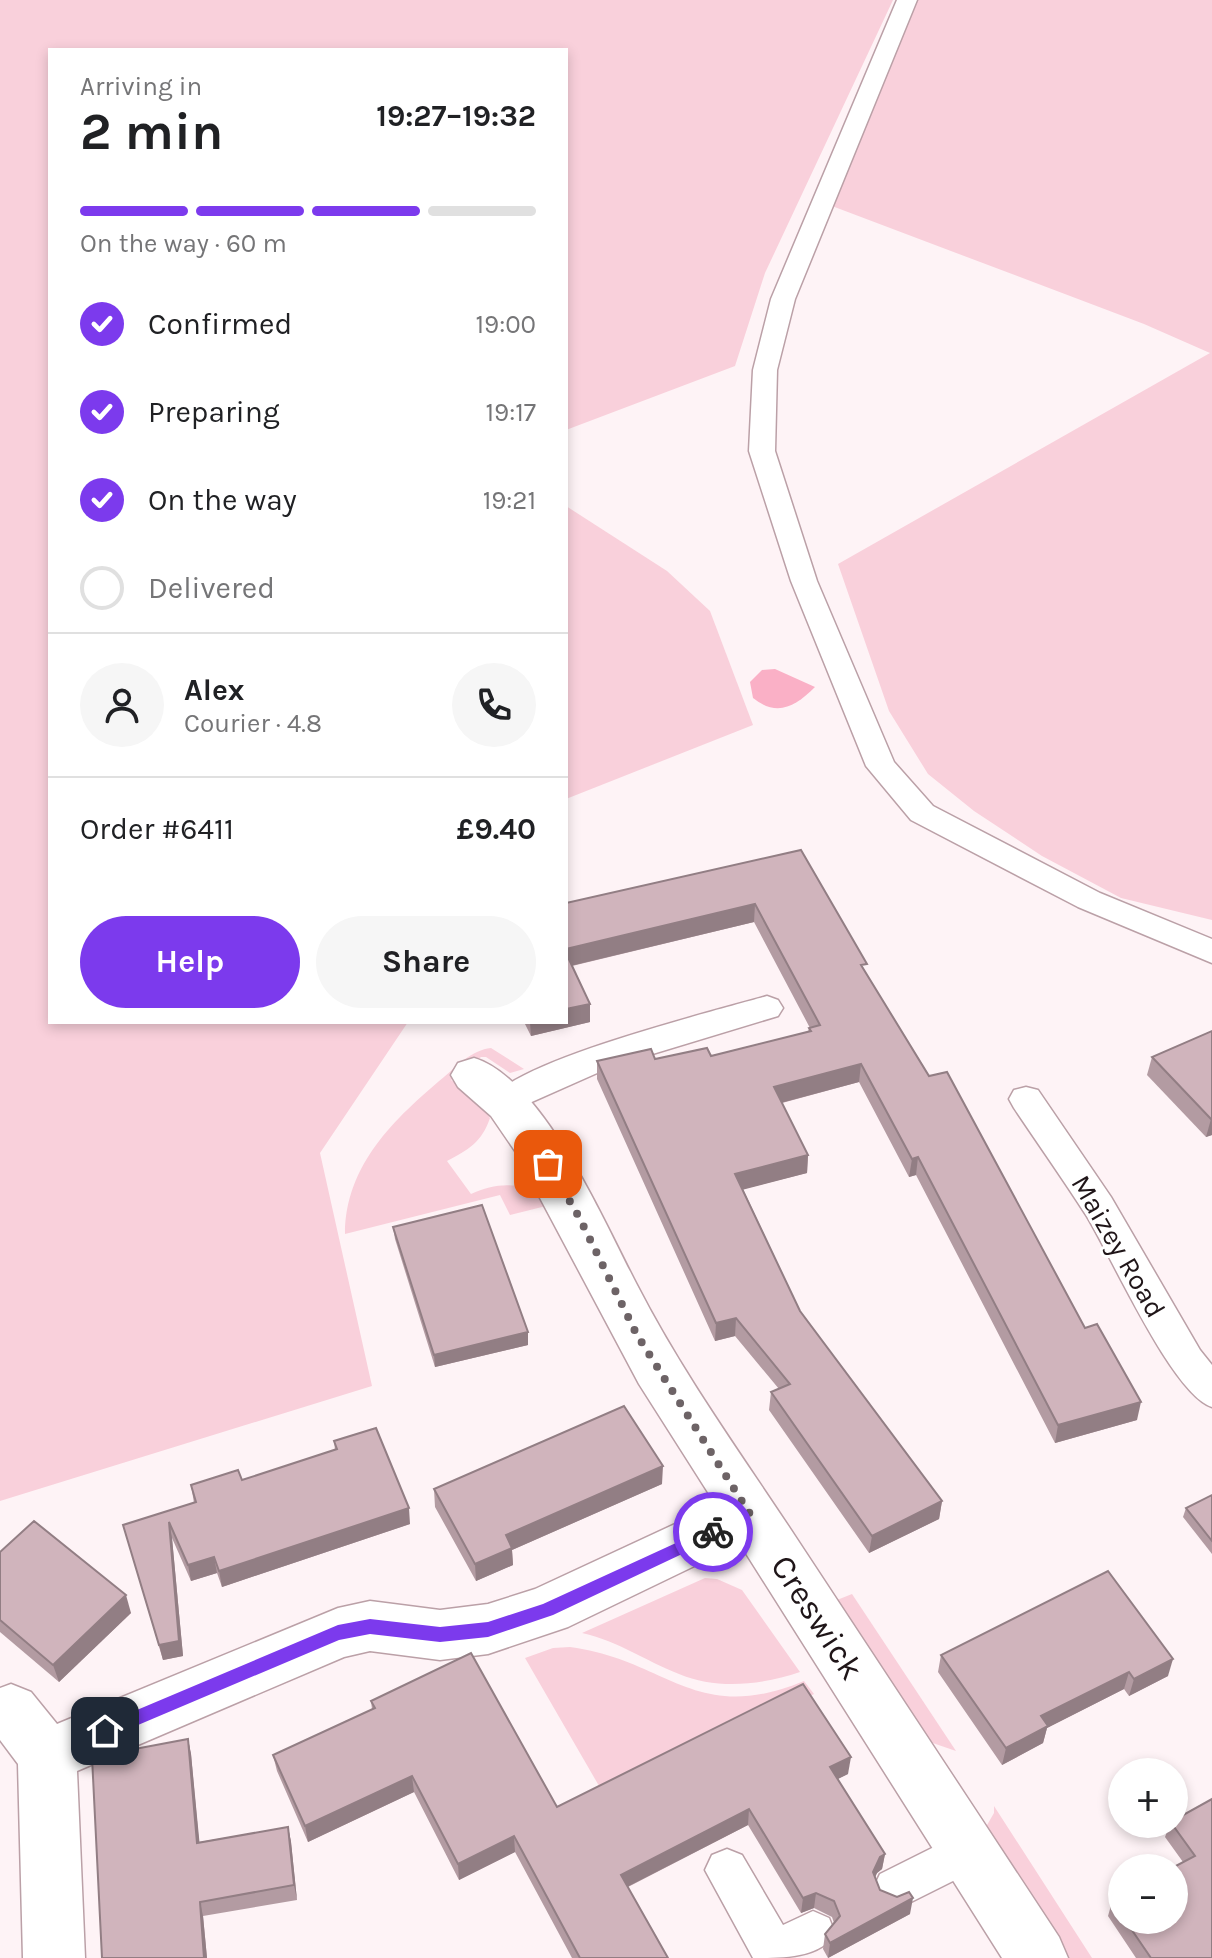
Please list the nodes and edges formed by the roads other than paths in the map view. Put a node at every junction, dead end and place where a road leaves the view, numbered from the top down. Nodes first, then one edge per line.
1 (907, 0) edge
2 (1212, 952) edge
3 (767, 1008) dead end
4 (491, 1088) joint
5 (1026, 1099) dead end
6 (1212, 1392) edge
7 (750, 1514) junction
8 (11, 1710) dead end
9 (47, 1756) junction
10 (968, 1851) junction
11 (727, 1870) dead end
12 (895, 1889) dead end
13 (813, 1933) dead end
14 (54, 1958) edge
15 (1037, 1958) edge

1 - 2 lane
3 - 4 lane
4 - 7 street, Creswick
5 - 6 lane, Maizey Road
7 - 9 street
7 - 10 street, Creswick
8 - 9 street
9 - 14 street
10 - 12 lane
10 - 15 street, Creswick
11 - 13 lane

